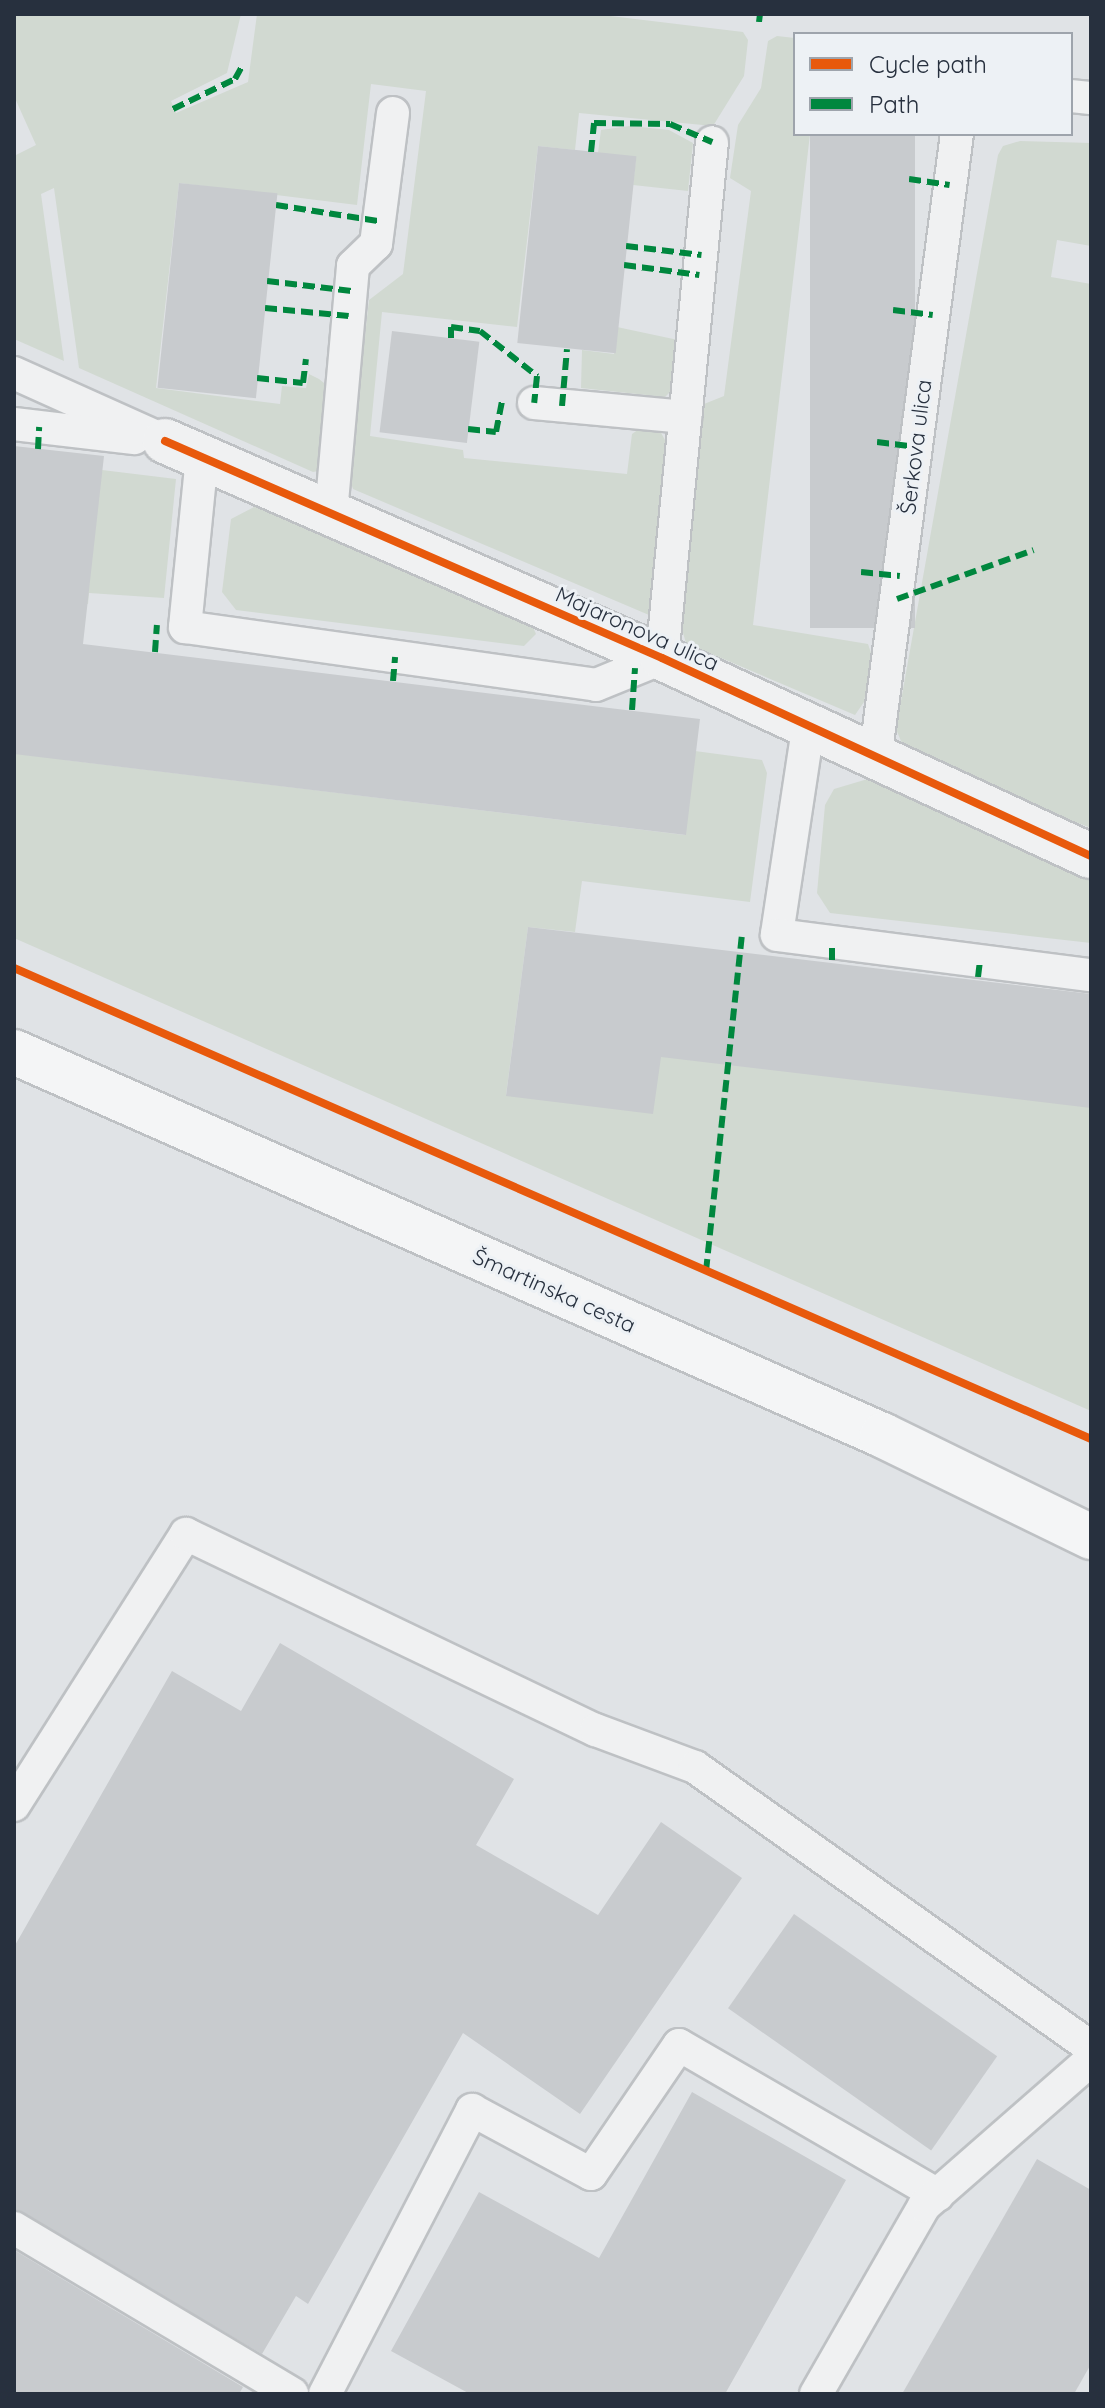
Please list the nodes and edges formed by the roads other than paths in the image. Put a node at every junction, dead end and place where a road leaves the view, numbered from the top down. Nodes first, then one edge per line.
1 (393, 113) dead end
2 (957, 136) edge
3 (712, 142) dead end
4 (14, 373) edge
5 (534, 403) dead end
6 (685, 417) junction
7 (14, 424) edge
8 (183, 449) junction
9 (331, 513) junction
10 (662, 658) junction
11 (808, 729) junction
12 (875, 759) junction
13 (1091, 856) edge
14 (1091, 975) edge
15 (14, 1052) edge
16 (1091, 1537) edge
17 (14, 1805) edge
18 (1091, 2047) edge
19 (1091, 2060) edge
20 (938, 2195) junction
21 (14, 2228) edge
22 (292, 2394) edge
23 (325, 2394) edge
24 (816, 2394) edge

1 - 9 lane
2 - 12 lane, Šerkova ulica
3 - 6 lane
4 - 8 lane, Majaronova ulica
5 - 6 lane
6 - 10 lane
7 - 8 lane, Majaronova ulica
8 - 9 street, Majaronova ulica
8 - 10 lane
9 - 10 street, Majaronova ulica
10 - 11 street, Majaronova ulica
11 - 12 street, Majaronova ulica
11 - 14 lane
12 - 13 street, Majaronova ulica
15 - 16 main road, Šmartinska cesta
17 - 18 lane
19 - 20 lane
20 - 23 lane
20 - 24 lane
21 - 22 lane

